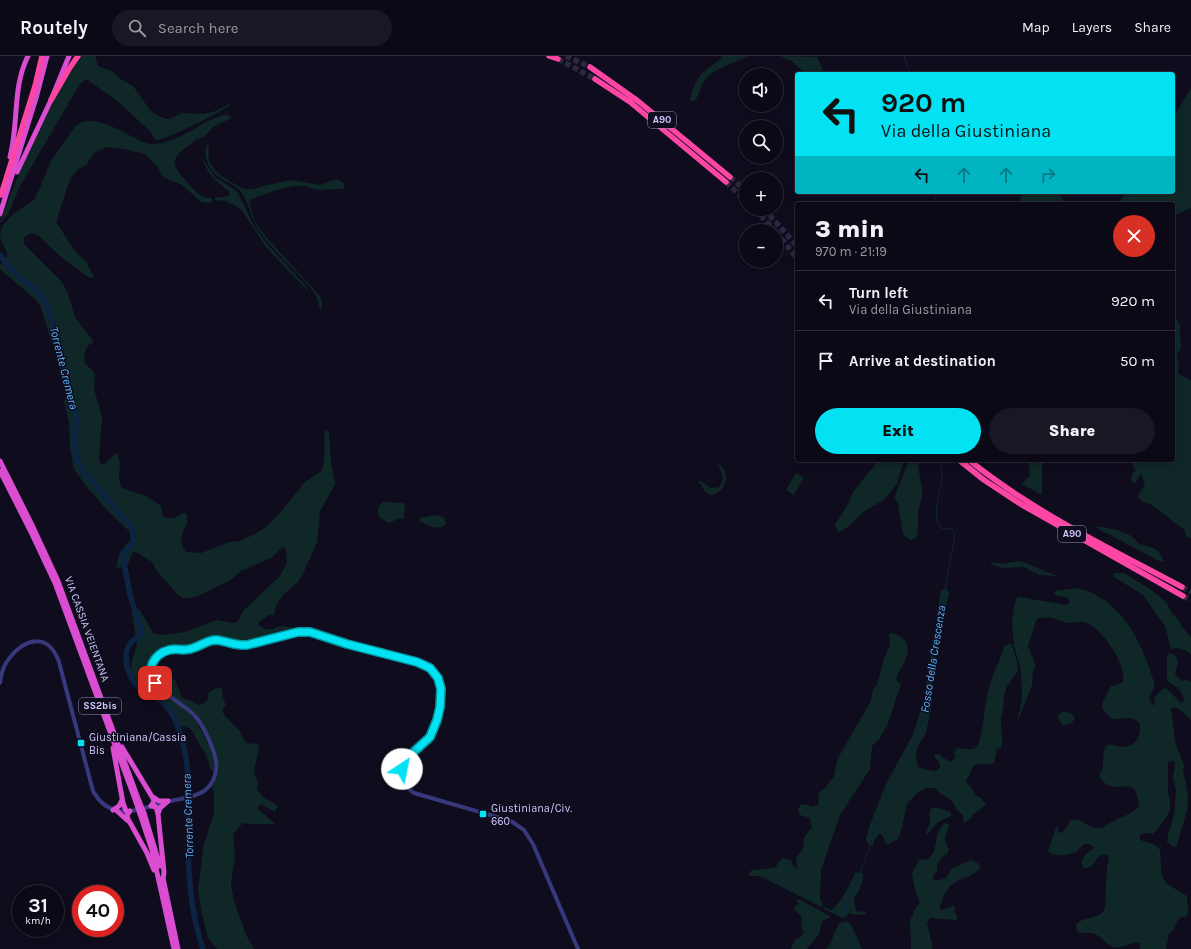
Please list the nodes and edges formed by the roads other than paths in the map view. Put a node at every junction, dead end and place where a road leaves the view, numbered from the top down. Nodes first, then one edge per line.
1 (28, 56) edge
2 (42, 56) edge
3 (47, 56) edge
4 (69, 56) edge
5 (78, 56) edge
6 (550, 56) edge
7 (558, 59) dead end
8 (590, 67) tunnel mouth
9 (595, 79) tunnel mouth
10 (51, 100) junction
11 (730, 177) tunnel mouth
12 (726, 182) tunnel mouth
13 (3, 197) edge
14 (0, 214) edge
15 (0, 461) edge
16 (967, 463) edge
17 (0, 471) edge
18 (58, 585) junction
19 (1182, 588) tunnel mouth
20 (1183, 596) tunnel mouth
21 (0, 683) edge
22 (112, 732) junction
23 (152, 796) junction
24 (122, 799) junction
25 (168, 802) junction
26 (151, 806) junction
27 (115, 810) junction
28 (128, 811) junction
29 (158, 814) junction
30 (128, 821) junction
31 (161, 880) junction
32 (174, 949) edge
33 (178, 949) edge
34 (578, 949) edge

1 - 13 highway
2 - 13 highway
3 - 13 highway
4 - 10 highway
5 - 10 highway
6 - 7 highway
8 - 11 highway, A90
9 - 12 highway, A90
10 - 13 highway
13 - 14 highway
15 - 18 highway, VIA CASSIA VEIENTANA / SS2bis
16 - 19 highway, A90
16 - 20 highway, A90
17 - 18 highway, VIA CASSIA VEIENTANA / SS2bis
18 - 22 highway, VIA CASSIA VEIENTANA / SS2bis
21 - 27 street
22 - 23 highway
22 - 24 highway
22 - 31 highway, VIA CASSIA VEIENTANA / SS2bis, bridge
23 - 25 highway
23 - 26 highway
24 - 27 highway
24 - 28 highway
25 - 26 street
25 - 29 highway
25 - 34 street
26 - 28 street
26 - 29 highway
27 - 28 street
27 - 30 highway
28 - 30 highway
29 - 31 highway
30 - 31 highway
31 - 32 highway, VIA CASSIA VEIENTANA / SS2bis
31 - 33 highway, VIA CASSIA VEIENTANA / SS2bis

